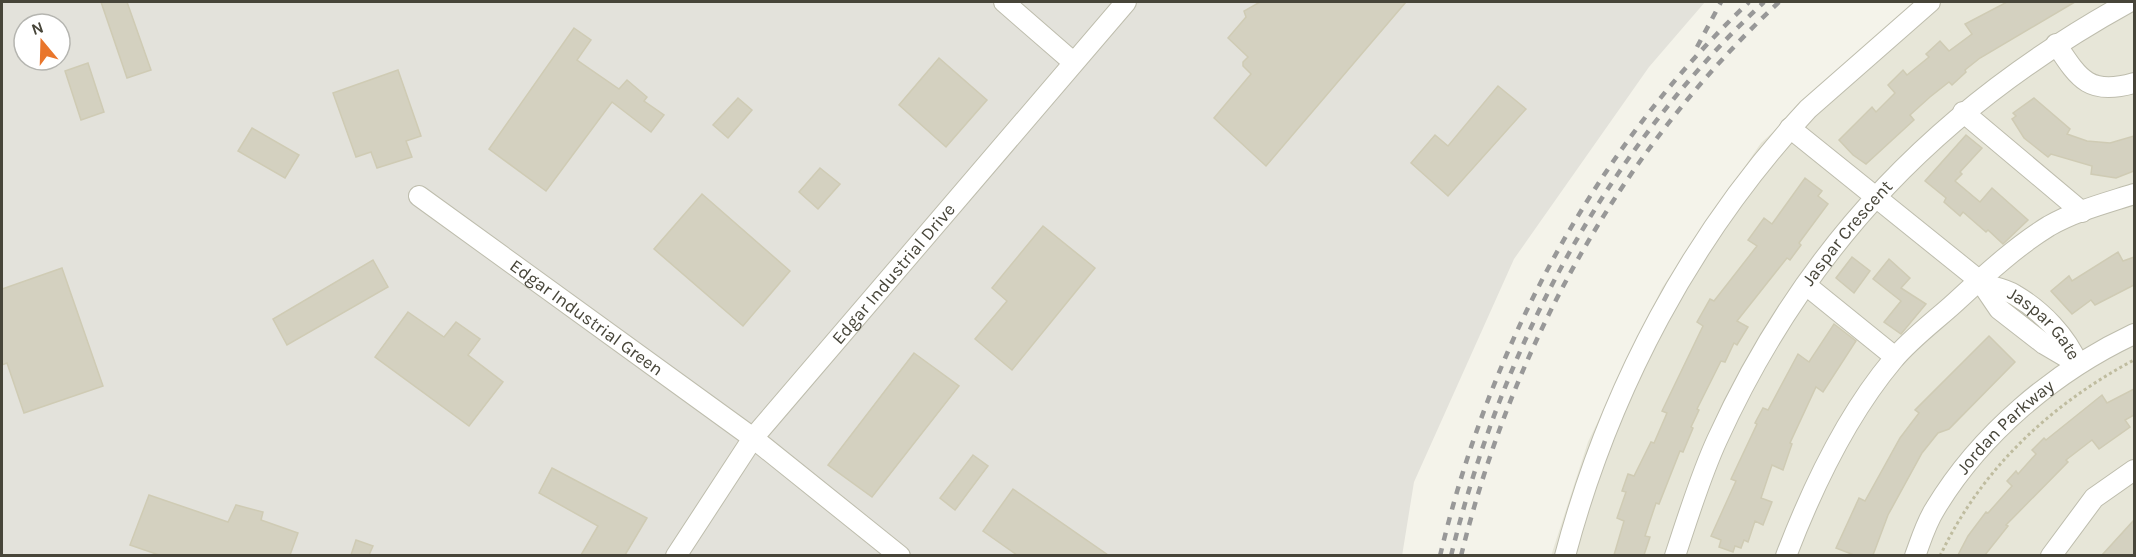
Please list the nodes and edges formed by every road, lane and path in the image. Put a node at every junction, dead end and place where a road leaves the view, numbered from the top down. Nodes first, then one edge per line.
1 (1004, 2) edge
2 (1125, 2) edge
3 (1930, 2) edge
4 (2129, 2) edge
5 (2056, 44) junction
6 (1072, 62) junction
7 (2134, 83) edge
8 (1963, 112) junction
9 (1790, 128) junction
10 (2134, 194) edge
11 (419, 196) dead end
12 (1875, 198) junction
13 (2082, 212) junction
14 (1981, 282) junction
15 (1806, 285) junction
16 (2134, 334) edge
17 (1894, 357) junction
18 (2134, 360) edge
19 (2078, 364) junction
20 (753, 438) junction
21 (2134, 470) edge
22 (676, 555) edge
23 (900, 555) edge
24 (1565, 555) edge
25 (1675, 555) edge
26 (1786, 555) edge
27 (1915, 555) edge
28 (1940, 555) edge
29 (2051, 555) edge

1 - 6 street
2 - 6 street, Edgar Industrial Drive
3 - 9 street
4 - 5 street, Jaspar Crescent
5 - 7 street
5 - 8 street, Jaspar Crescent
6 - 20 street, Edgar Industrial Drive
8 - 12 street, Jaspar Crescent
8 - 13 street
9 - 12 street, Jaspar Gate
9 - 24 street
10 - 13 street
11 - 20 street, Edgar Industrial Green
12 - 14 street, Jaspar Gate
12 - 15 street, Jaspar Crescent
13 - 14 street
14 - 17 street
14 - 19 street, Jaspar Gate
15 - 17 street
15 - 25 street, Jaspar Crescent
16 - 19 street, Jordan Parkway
17 - 26 street
18 - 28 path
19 - 27 street, Jordan Parkway
20 - 22 street, Edgar Industrial Drive
20 - 23 street, Edgar Industrial Green
21 - 29 street

